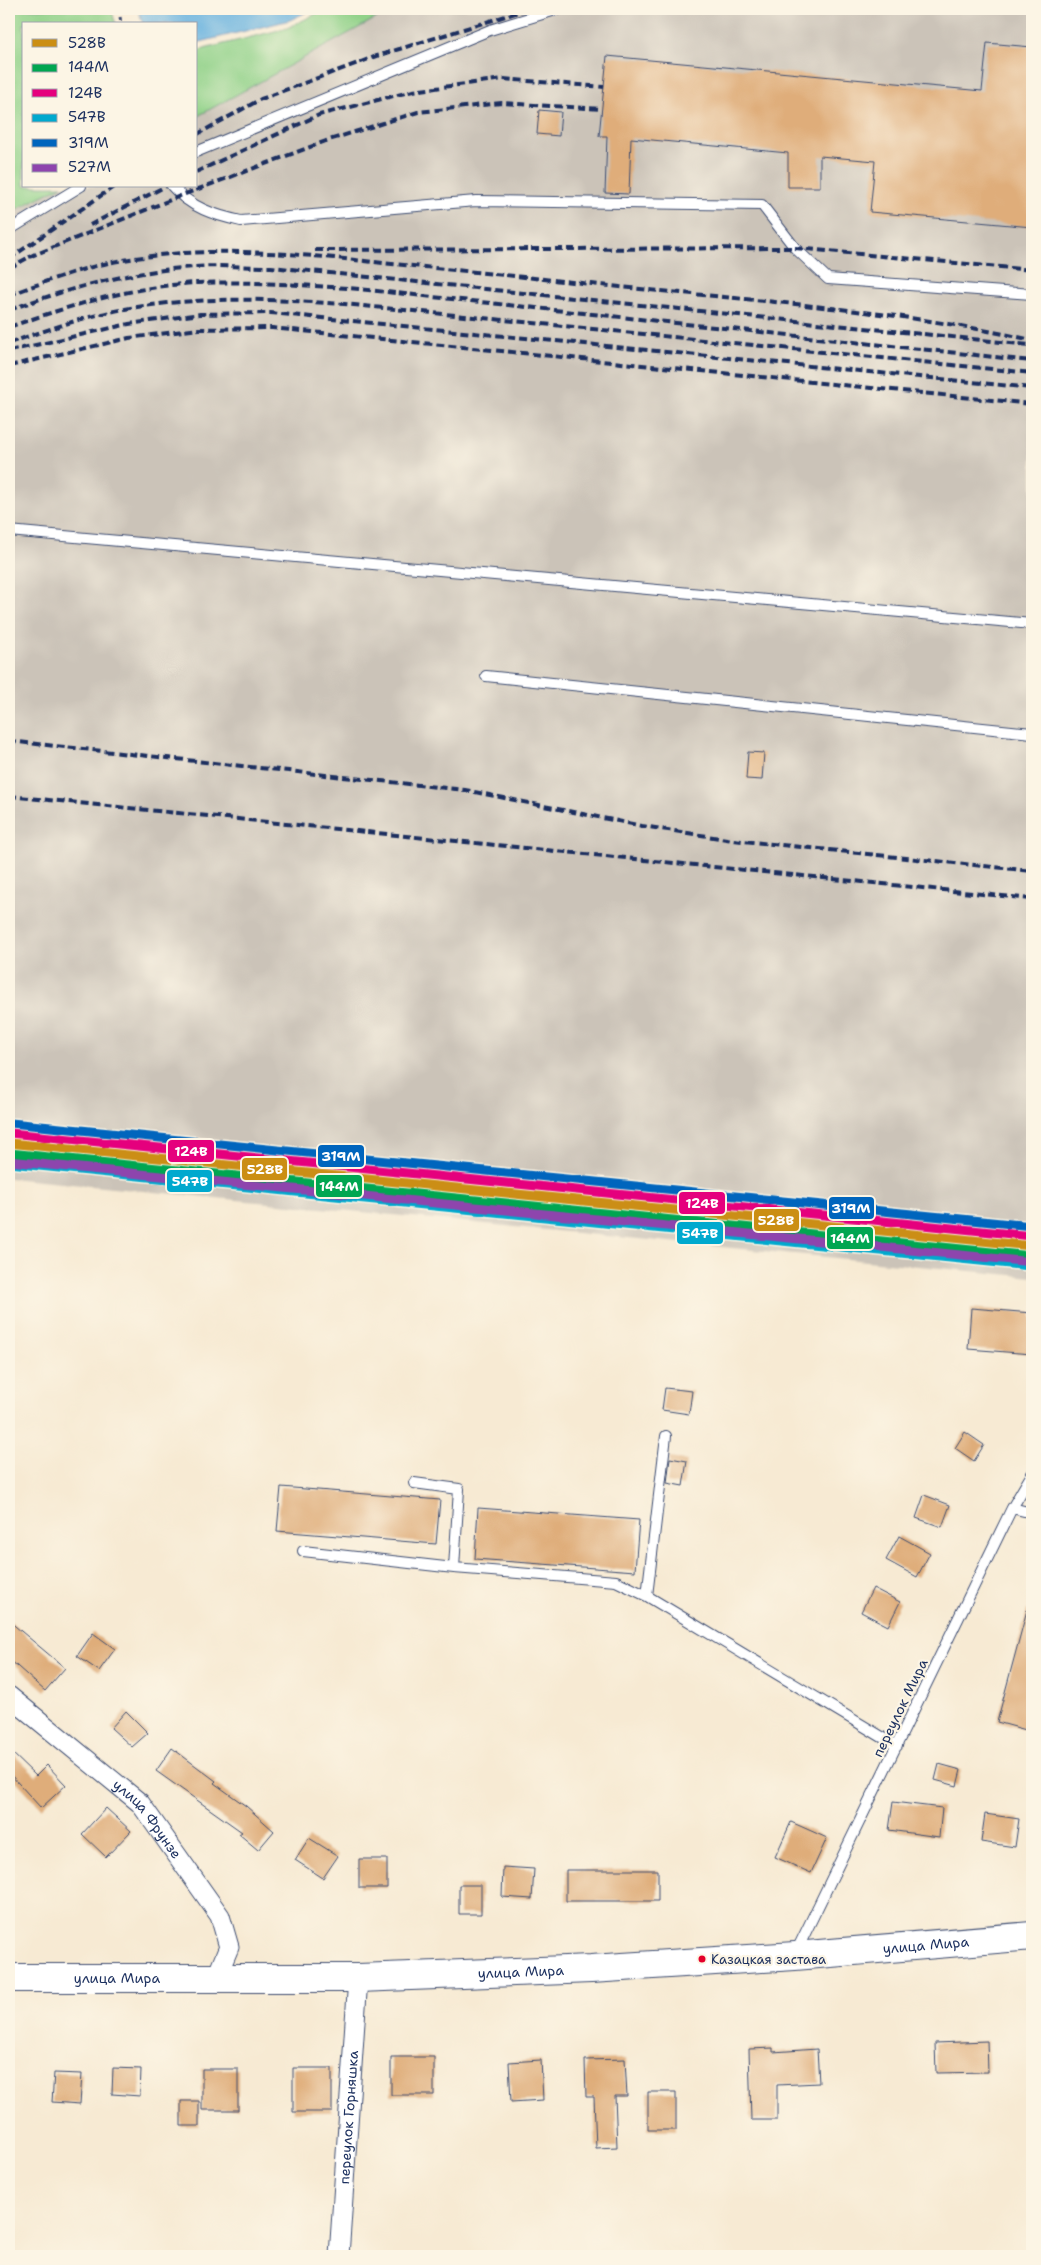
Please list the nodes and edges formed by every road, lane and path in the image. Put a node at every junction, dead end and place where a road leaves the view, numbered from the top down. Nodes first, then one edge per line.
1 (119, 9) edge
2 (559, 9) edge
3 (121, 22) edge
4 (198, 151) edge
5 (78, 188) edge
6 (174, 188) edge
7 (9, 230) edge
8 (1032, 294) edge
9 (9, 531) edge
10 (1032, 624) edge
11 (486, 676) dead end
12 (1032, 733) edge
13 (666, 1436) dead end
14 (1032, 1474) edge
15 (414, 1483) dead end
16 (1012, 1508) junction
17 (1032, 1513) edge
18 (303, 1551) dead end
19 (454, 1568) junction
20 (647, 1596) junction
21 (9, 1696) edge
22 (897, 1746) junction
23 (1032, 1936) edge
24 (795, 1956) junction
25 (217, 1976) junction
26 (9, 1978) edge
27 (358, 1978) junction
28 (338, 2256) edge

1 - 3 path
2 - 4 lane
5 - 7 lane
6 - 8 lane
9 - 10 lane
11 - 12 lane
13 - 20 lane
14 - 16 lane, переулок Мира
15 - 19 lane
16 - 17 lane
16 - 22 lane, переулок Мира
18 - 19 lane
19 - 20 lane
20 - 22 lane
21 - 25 street, улица Фрунзе
22 - 24 lane, переулок Мира
23 - 24 main road, улица Мира
24 - 27 main road, улица Мира
25 - 26 main road, улица Мира
25 - 27 main road, улица Мира
27 - 28 street, переулок Горняшка

